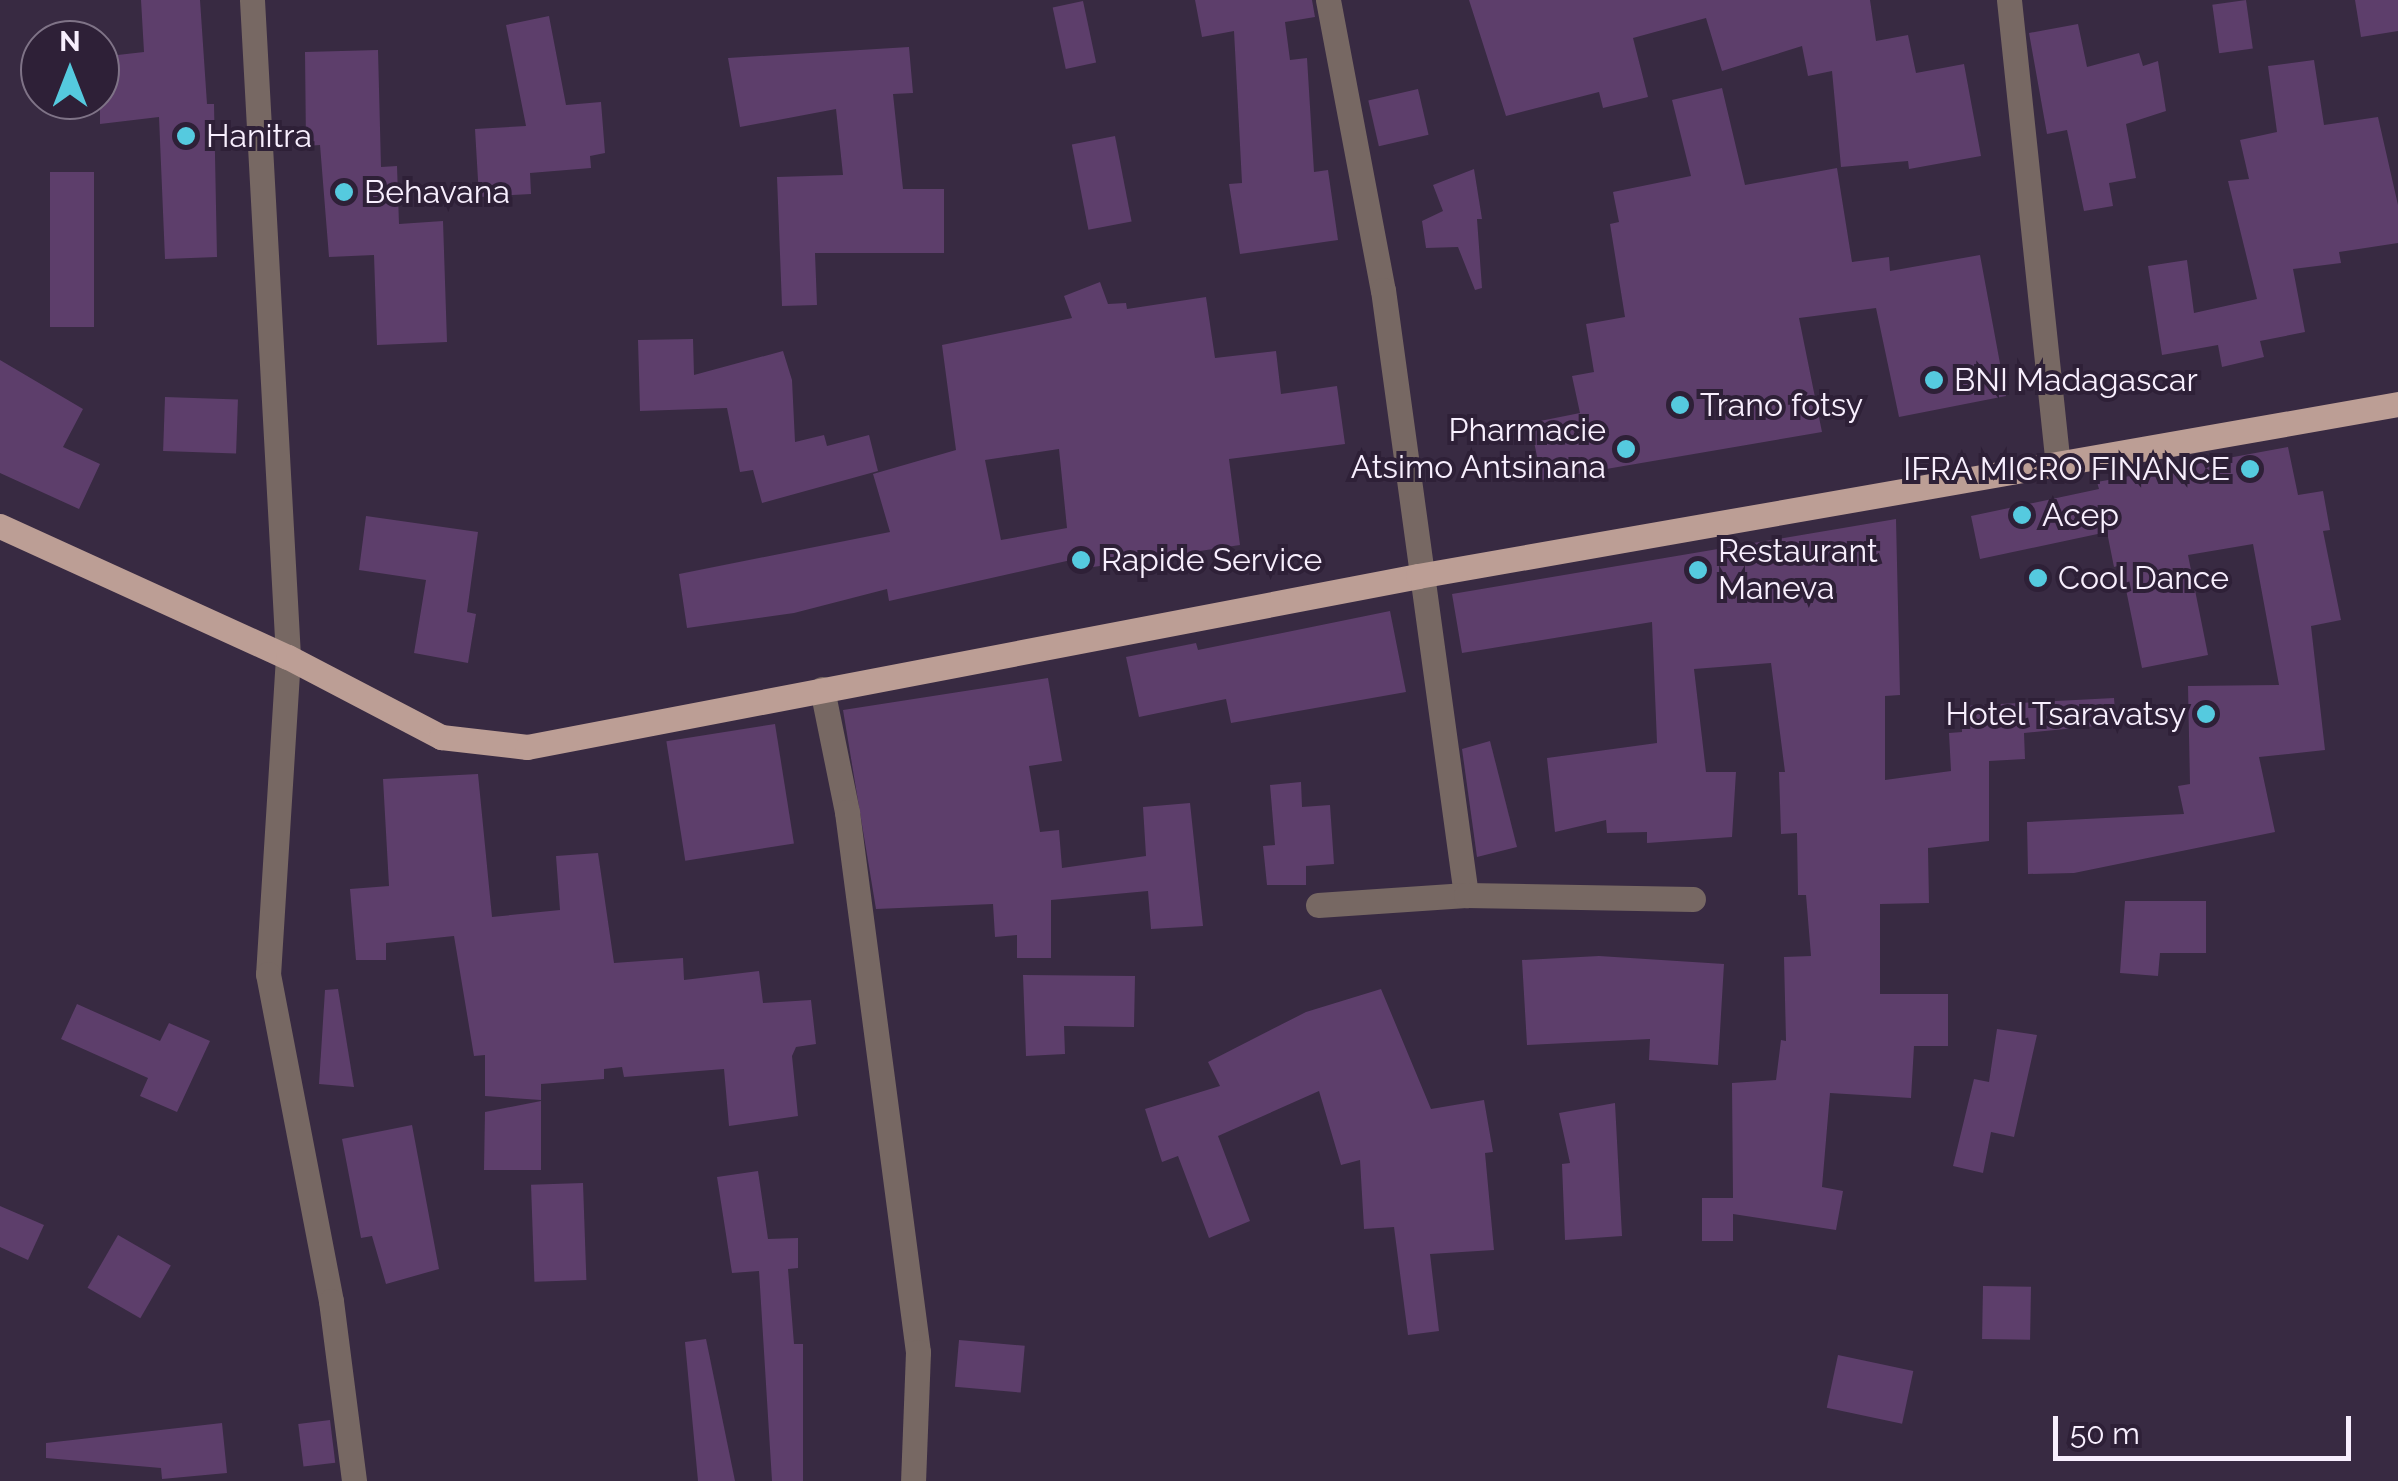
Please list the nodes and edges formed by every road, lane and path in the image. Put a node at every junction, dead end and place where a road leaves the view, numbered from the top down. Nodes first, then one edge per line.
1 (252, 0) edge
2 (1328, 0) edge
3 (2009, 0) edge
4 (2398, 404) edge
5 (2058, 467) junction
6 (0, 526) edge
7 (1418, 576) junction
8 (288, 657) junction
9 (822, 689) junction
10 (1466, 895) junction
11 (1693, 899) dead end
12 (1318, 904) dead end
13 (354, 1481) edge
14 (912, 1481) edge

1 - 8 street
2 - 7 street
3 - 5 street
4 - 5 main road
5 - 7 main road
6 - 8 main road
7 - 9 main road
7 - 10 street
8 - 9 main road
8 - 13 street
9 - 14 street
10 - 11 street
10 - 12 street

